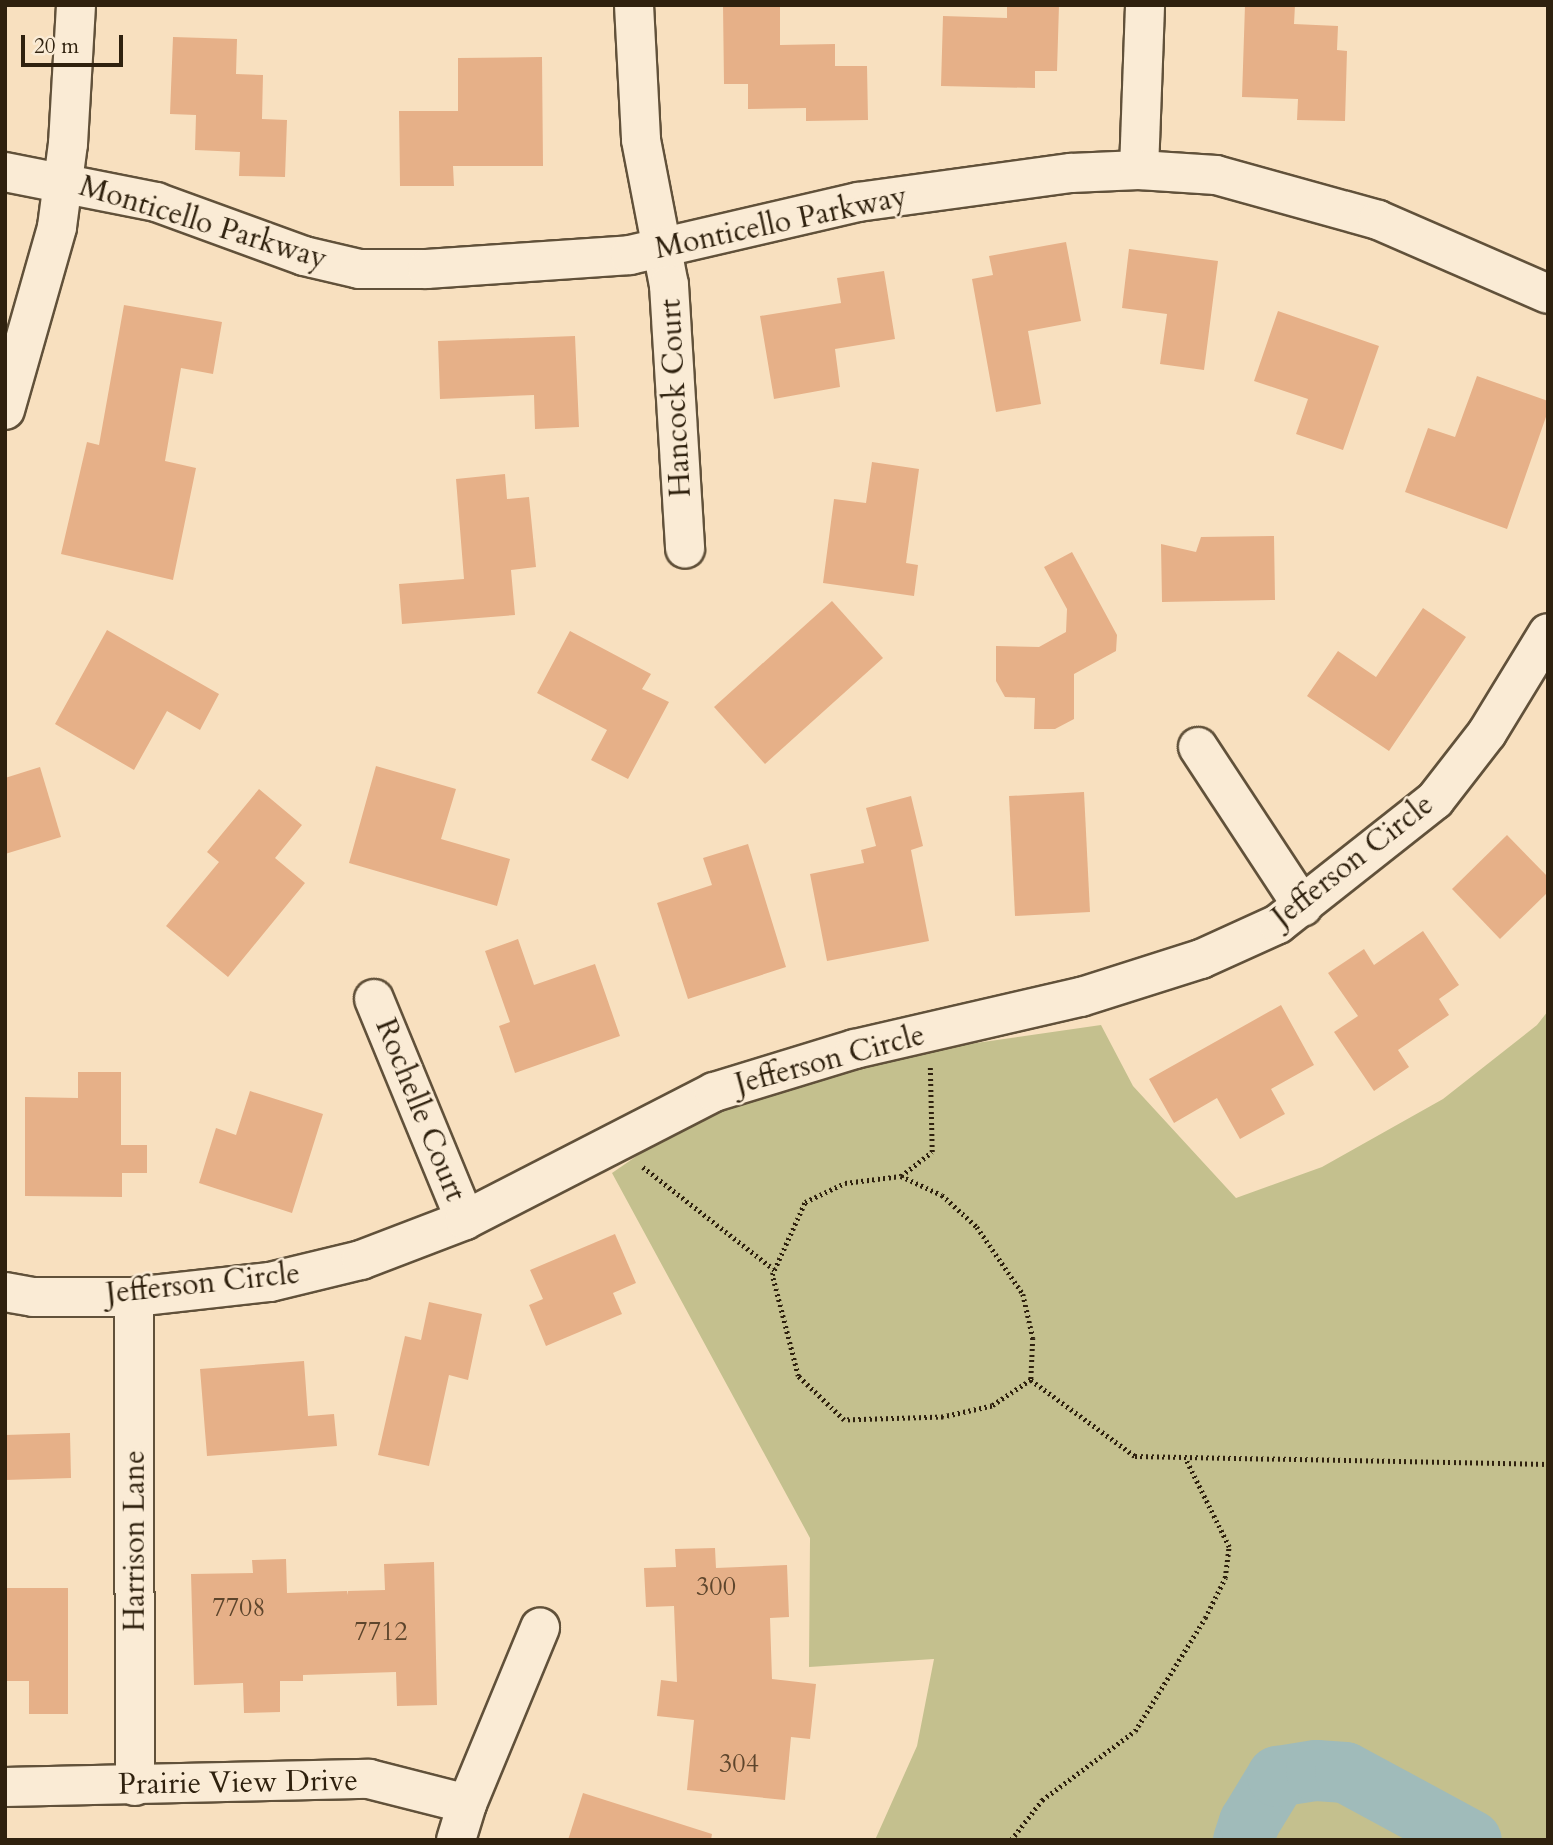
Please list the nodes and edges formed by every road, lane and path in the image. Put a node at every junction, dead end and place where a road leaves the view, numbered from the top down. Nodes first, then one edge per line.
1 (76, 5) edge
2 (634, 5) edge
3 (1145, 5) edge
4 (1139, 170) junction
5 (5, 172) edge
6 (64, 182) junction
7 (662, 248) junction
8 (1548, 294) edge
9 (5, 410) edge
10 (685, 549) dead end
11 (1548, 633) edge
12 (1198, 747) dead end
13 (1303, 907) junction
14 (374, 999) dead end
15 (929, 1032) junction
16 (613, 1144) junction
17 (901, 1176) junction
18 (466, 1220) junction
19 (775, 1270) junction
20 (5, 1292) edge
21 (134, 1297) junction
22 (1031, 1380) junction
23 (1184, 1458) junction
24 (1548, 1464) edge
25 (540, 1628) dead end
26 (135, 1786) junction
27 (5, 1787) edge
28 (467, 1804) junction
29 (456, 1840) edge
30 (1011, 1840) edge

1 - 6 street
2 - 7 street, Hancock Court
3 - 4 street
4 - 7 street, Monticello Parkway
4 - 8 street, Monticello Parkway
5 - 6 street, Monticello Parkway
6 - 7 street, Monticello Parkway
6 - 9 street
7 - 10 street, Hancock Court
11 - 13 street, Jefferson Circle
12 - 13 street
13 - 15 street, Jefferson Circle
14 - 18 street, Rochelle Court
15 - 16 street, Jefferson Circle
15 - 17 path
16 - 18 street, Jefferson Circle
16 - 19 path
17 - 19 path
17 - 22 path
18 - 21 street, Jefferson Circle
19 - 22 path
20 - 21 street, Jefferson Circle
21 - 26 street, Harrison Lane
22 - 23 path
23 - 24 path
23 - 30 path
25 - 28 street
26 - 27 street, Prairie View Drive
26 - 28 street, Prairie View Drive
28 - 29 street

